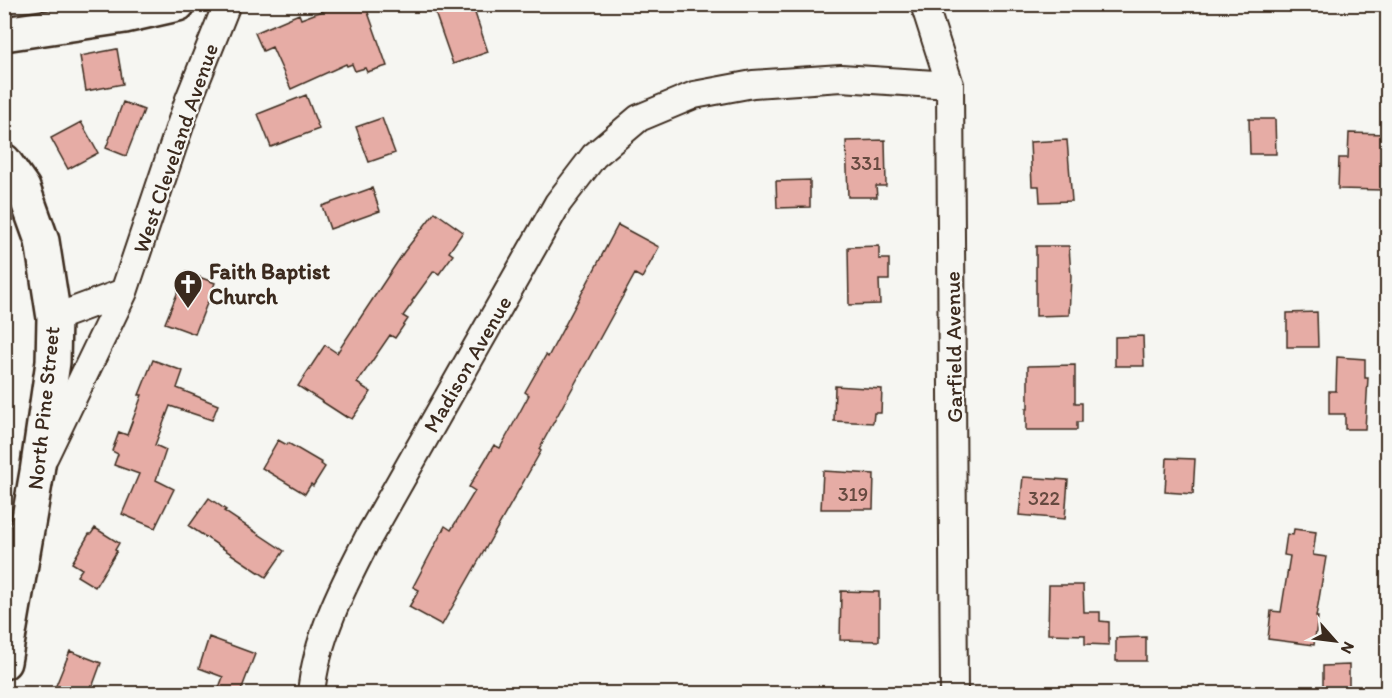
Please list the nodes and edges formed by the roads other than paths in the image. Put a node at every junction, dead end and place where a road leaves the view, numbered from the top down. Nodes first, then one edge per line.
1 (178, 4) edge
2 (227, 4) edge
3 (924, 4) edge
4 (4, 34) edge
5 (950, 85) junction
6 (4, 161) edge
7 (124, 292) junction
8 (54, 318) junction
9 (37, 472) junction
10 (4, 662) edge
11 (311, 693) edge
12 (954, 693) edge

1 - 4 main road
2 - 7 street, West Cleveland Avenue
3 - 5 street, Garfield Avenue
5 - 11 street, Madison Avenue
5 - 12 street, Garfield Avenue
6 - 8 main road, North Pine Street
7 - 8 street
7 - 9 street, West Cleveland Avenue
8 - 9 main road, North Pine Street
9 - 10 main road, North Pine Street

